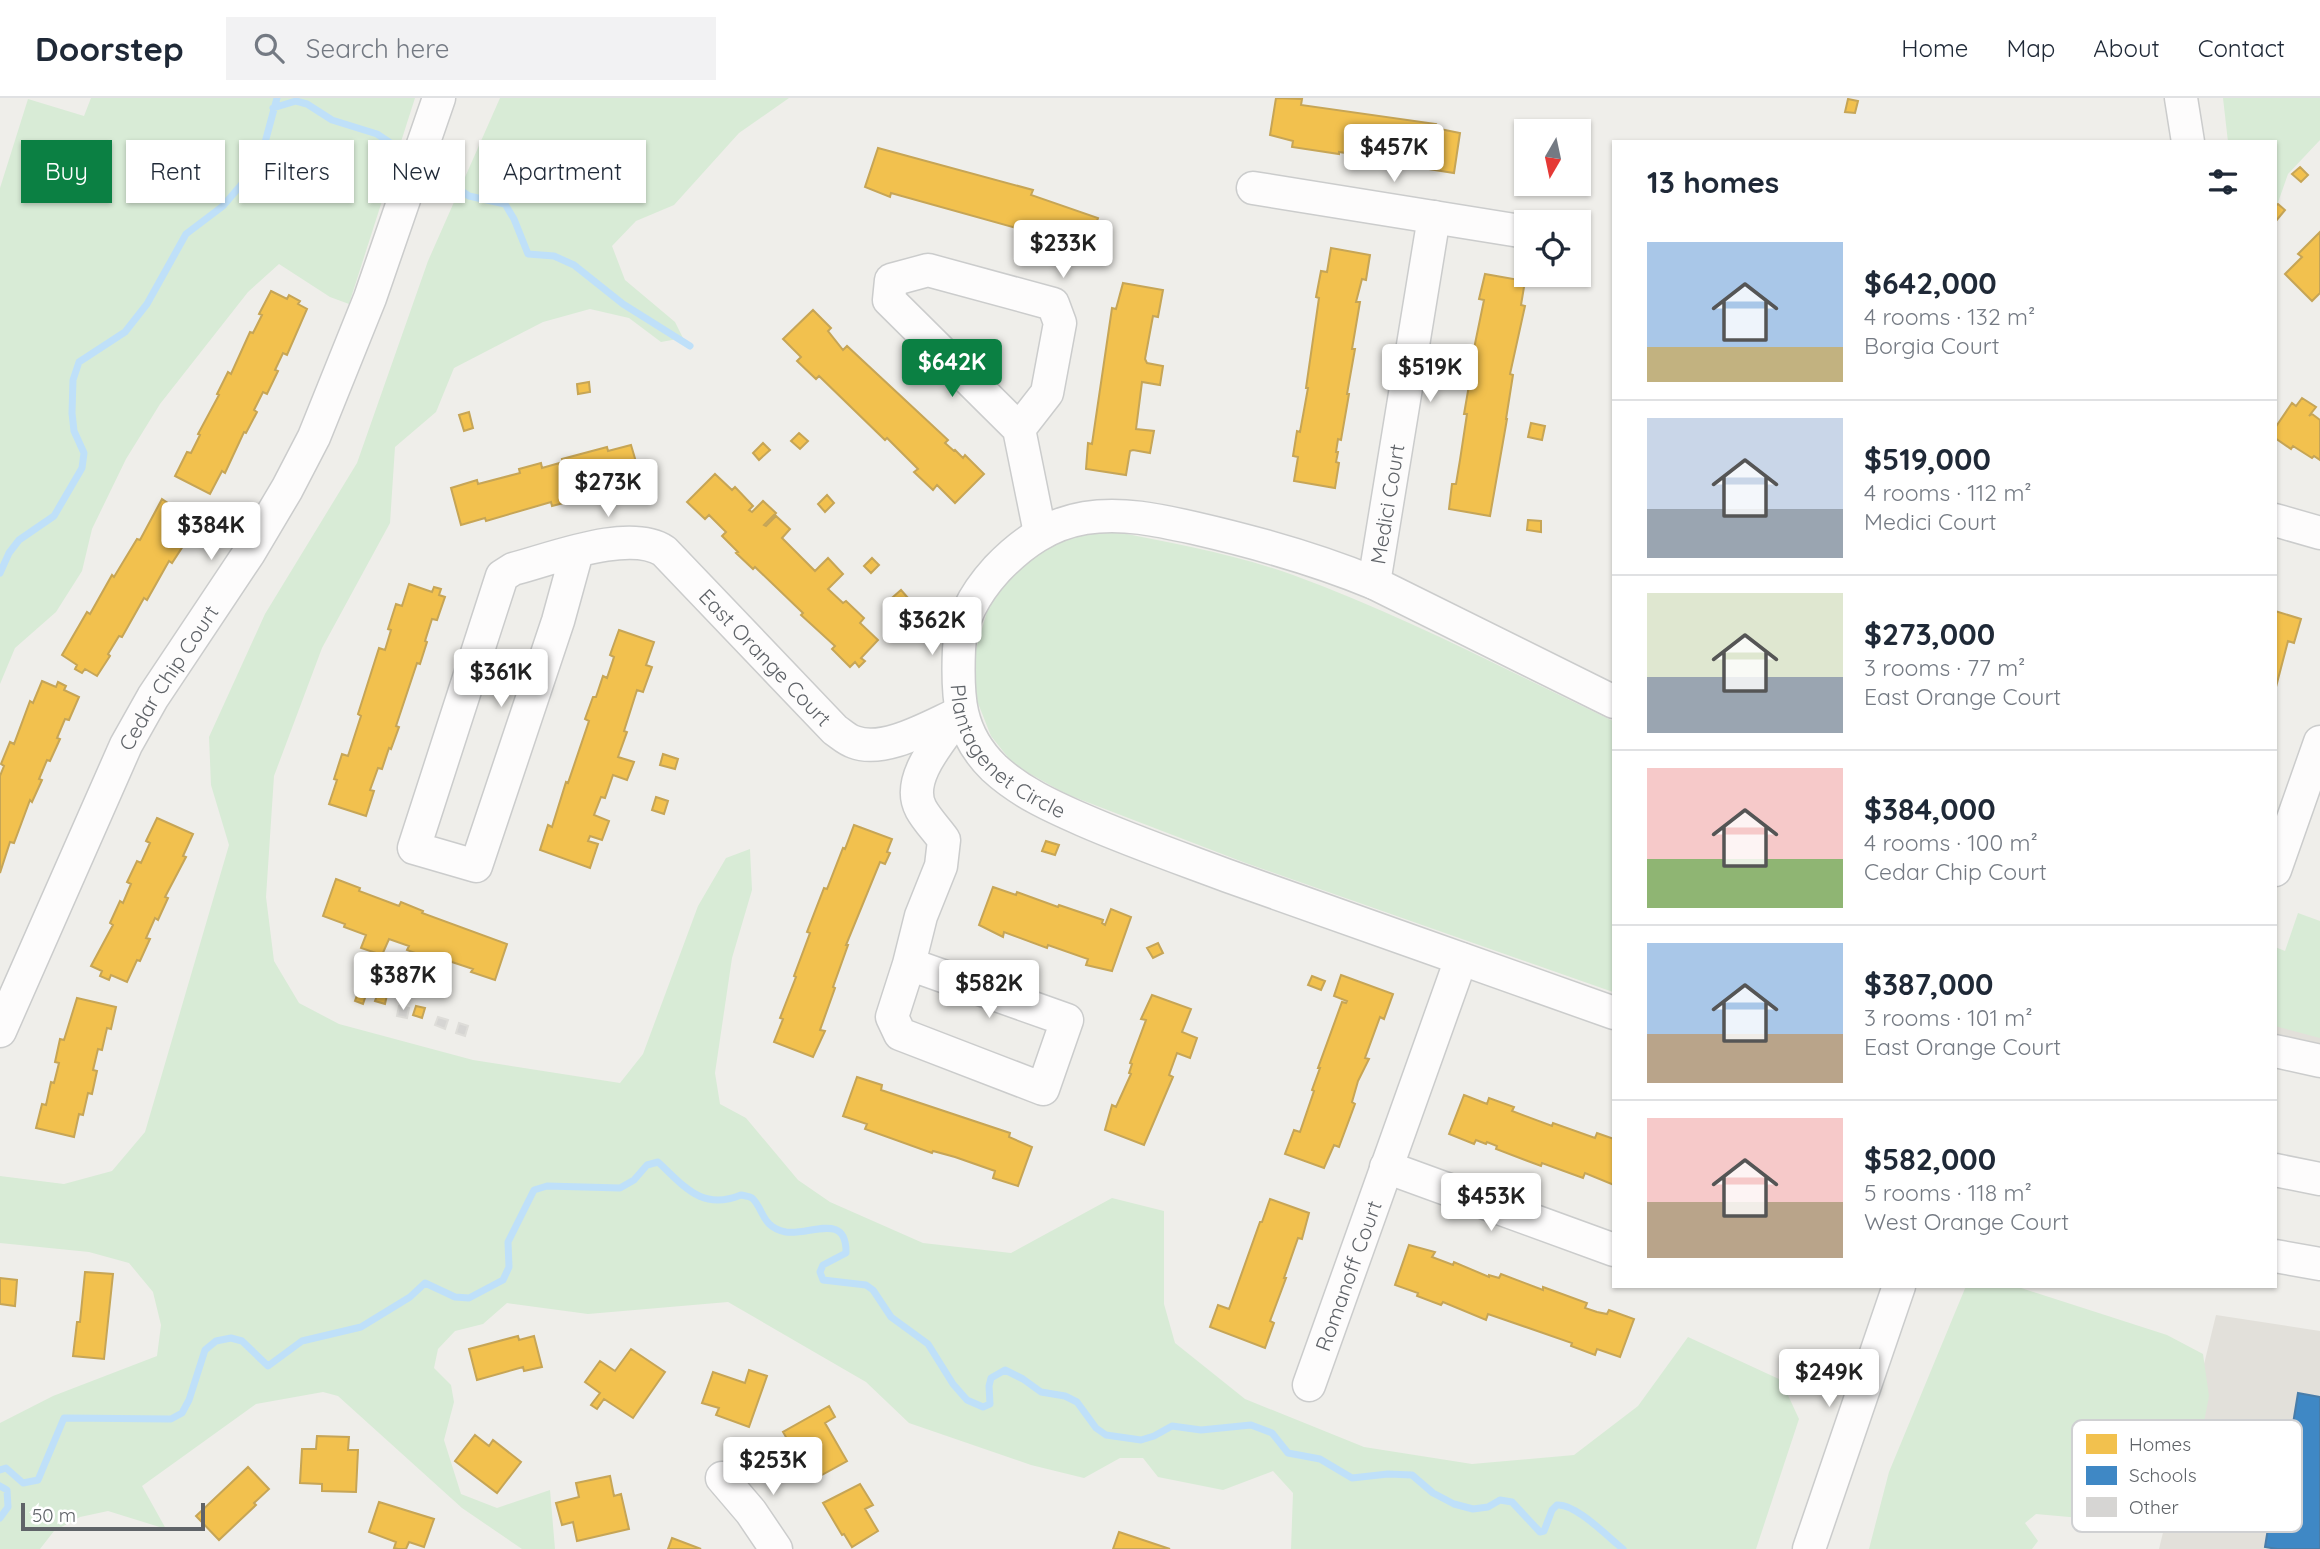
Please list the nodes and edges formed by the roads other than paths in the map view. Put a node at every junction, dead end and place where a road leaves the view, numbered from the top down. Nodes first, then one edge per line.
1 (439, 98) edge
2 (2181, 98) edge
3 (2188, 140) edge
4 (1253, 188) dead end
5 (1434, 217) junction
6 (1514, 230) edge
7 (1019, 429) junction
8 (2277, 521) edge
9 (1040, 533) junction
10 (2320, 533) edge
11 (577, 552) junction
12 (1374, 583) junction
13 (1612, 701) edge
14 (960, 713) junction
15 (2320, 742) edge
16 (2277, 864) edge
17 (1461, 959) junction
18 (909, 964) junction
19 (1612, 1012) edge
20 (0, 1031) edge
21 (2277, 1051) edge
22 (2320, 1061) edge
23 (1386, 1167) junction
24 (2277, 1170) edge
25 (2320, 1179) edge
26 (1612, 1250) edge
27 (2277, 1256) edge
28 (2320, 1264) edge
29 (1898, 1288) edge
30 (1308, 1385) dead end
31 (722, 1478) dead end
32 (776, 1549) edge
33 (1809, 1549) edge

1 - 20 street, Cedar Chip Court
2 - 3 street
4 - 5 street
5 - 6 street
5 - 12 street, Medici Court
7 - 7 street
7 - 9 street
8 - 10 street
9 - 12 street, Plantagenet Circle
9 - 14 street, Plantagenet Circle
11 - 11 street, East Orange Court
11 - 14 street, East Orange Court
12 - 13 street, Plantagenet Circle
14 - 17 street, Plantagenet Circle
14 - 18 street
15 - 16 street
17 - 19 street, Plantagenet Circle
17 - 23 street, Romanoff Court
18 - 18 street
21 - 22 street
23 - 26 street
23 - 30 street, Romanoff Court
24 - 25 street
27 - 28 street
29 - 33 street
31 - 32 street

